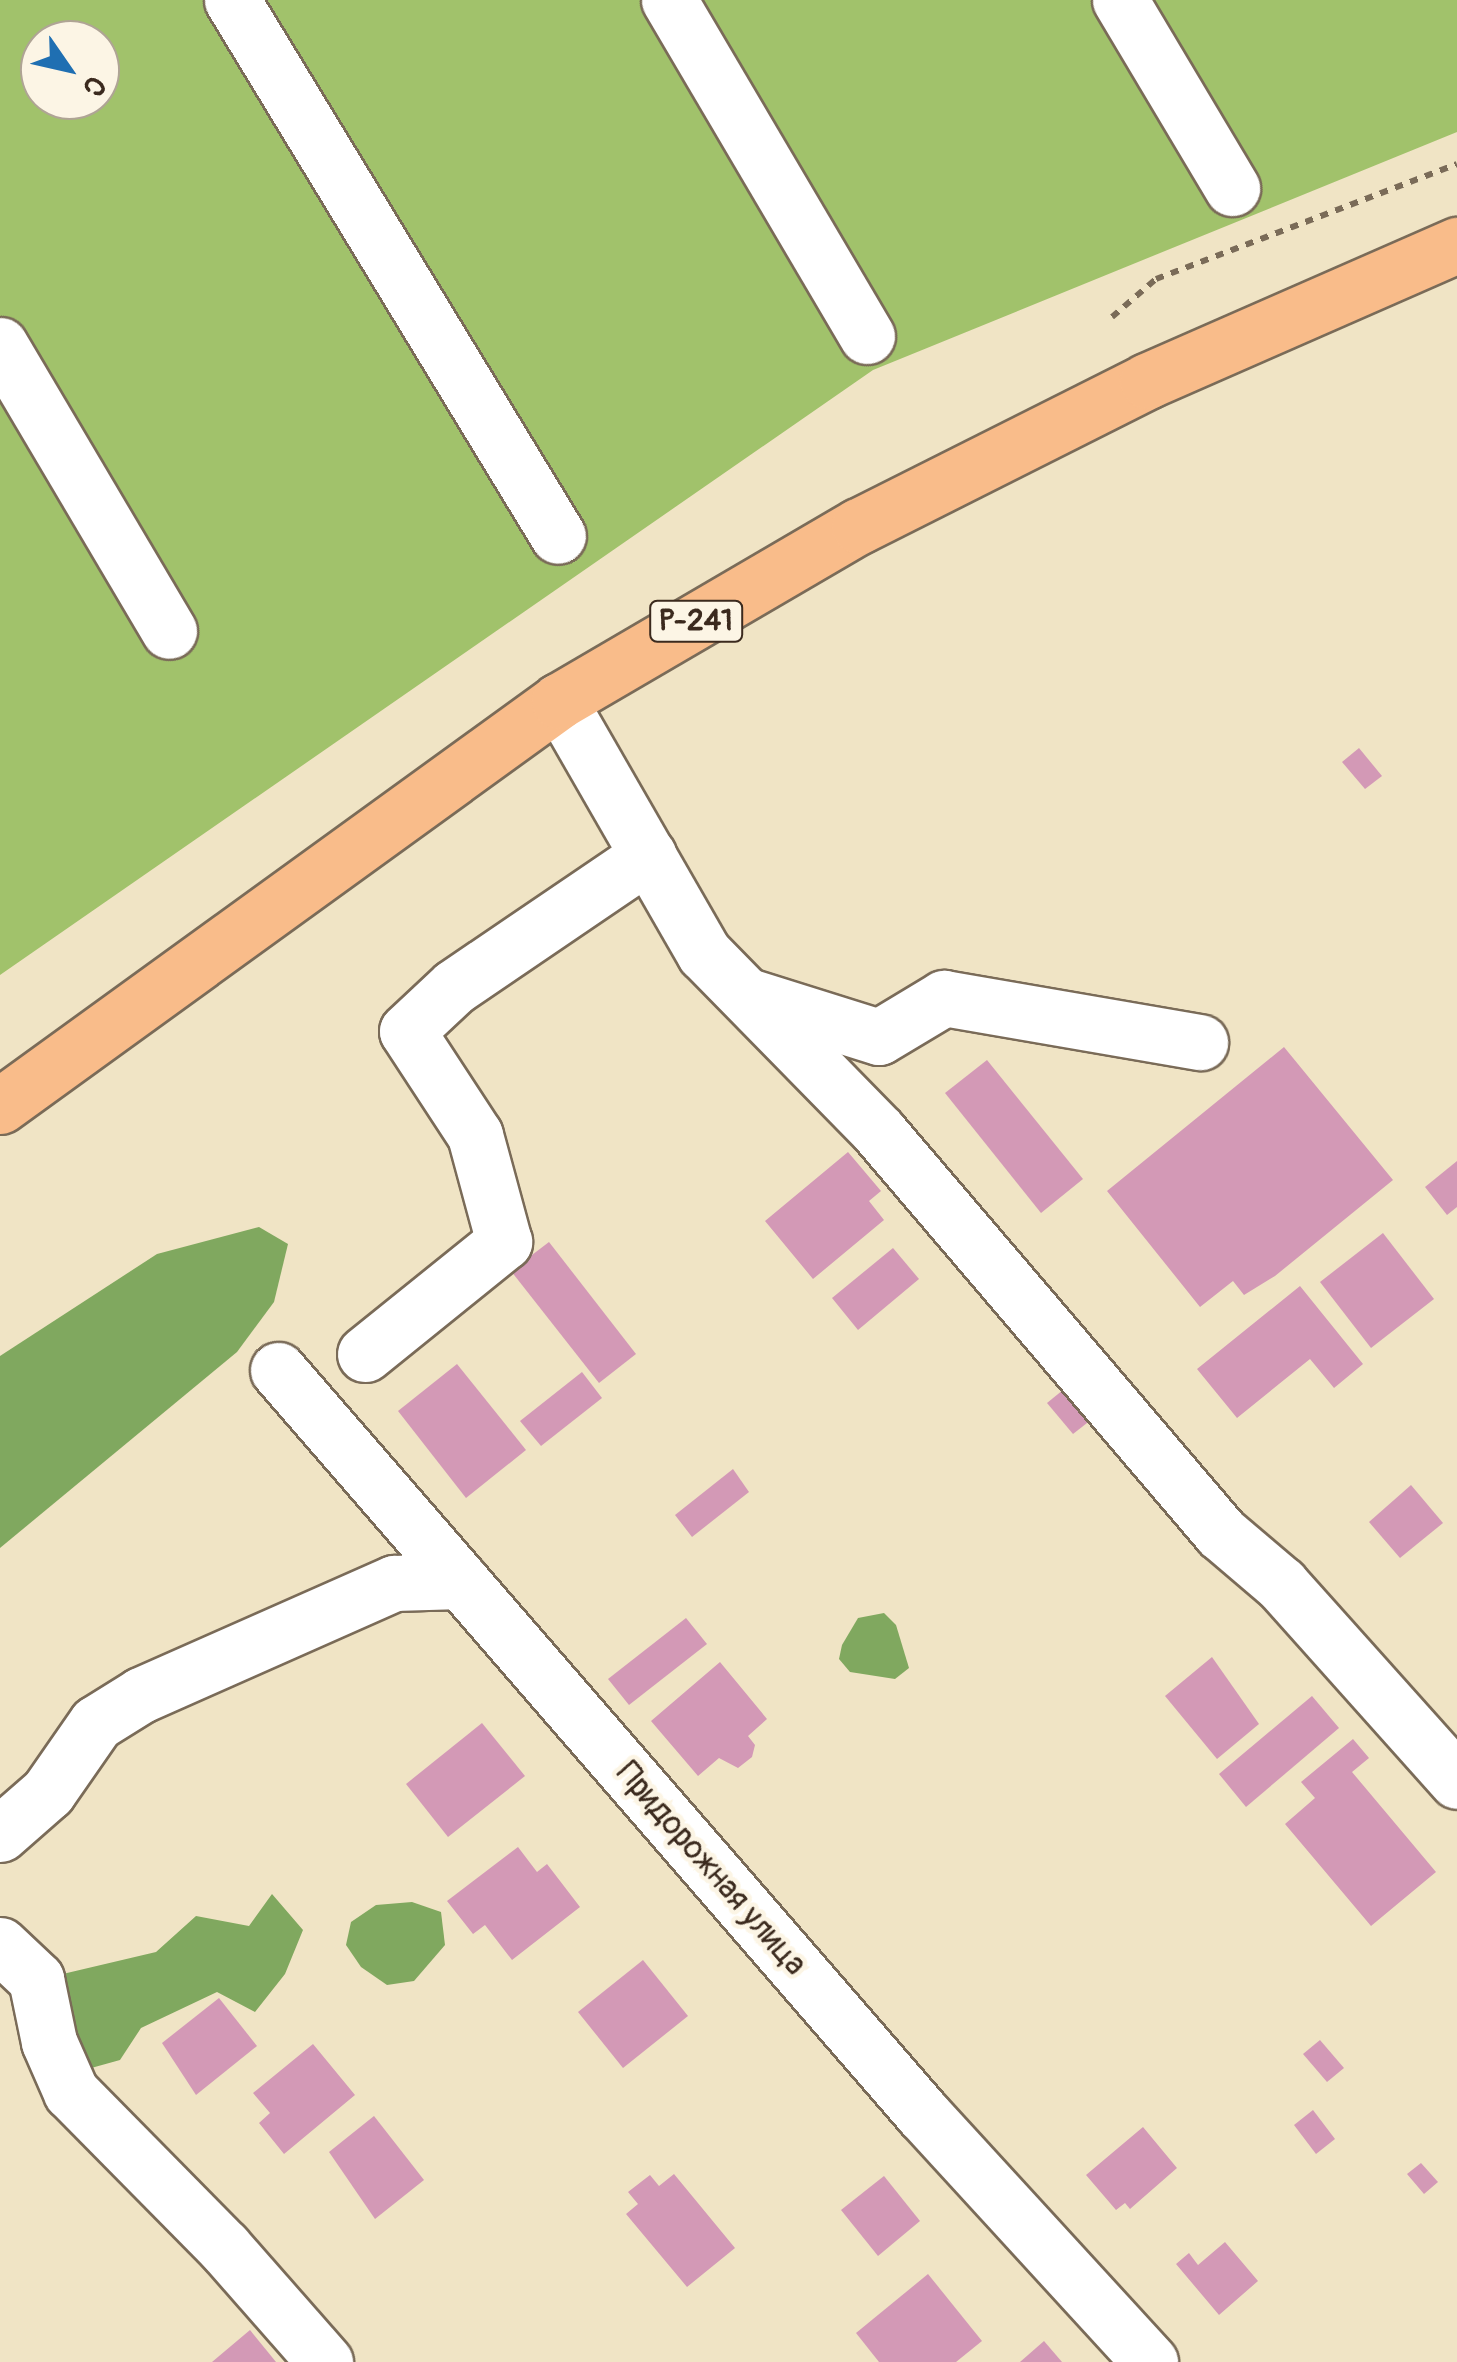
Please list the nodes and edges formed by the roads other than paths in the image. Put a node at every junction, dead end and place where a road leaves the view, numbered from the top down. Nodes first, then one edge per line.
1 (232, 0) edge
2 (668, 0) edge
3 (1120, 0) edge
4 (1232, 188) dead end
5 (1457, 245) edge
6 (867, 336) dead end
7 (0, 345) edge
8 (558, 536) dead end
9 (169, 631) dead end
10 (559, 701) junction
11 (648, 855) junction
12 (740, 993) junction
13 (1200, 1042) dead end
14 (0, 1106) edge
15 (365, 1354) dead end
16 (278, 1370) dead end
17 (461, 1580) junction
18 (1457, 1781) edge
19 (0, 1834) edge
20 (0, 1945) edge
21 (324, 2362) edge
22 (1150, 2362) edge

1 - 8 street
2 - 6 street
3 - 4 street
5 - 10 highway, Р-241
7 - 9 street
10 - 11 street
10 - 14 highway, Р-241
11 - 12 street
11 - 15 street
12 - 13 street
12 - 18 street
16 - 17 street, Придорожная улица
17 - 19 street
17 - 22 street, Придорожная улица
20 - 21 street

